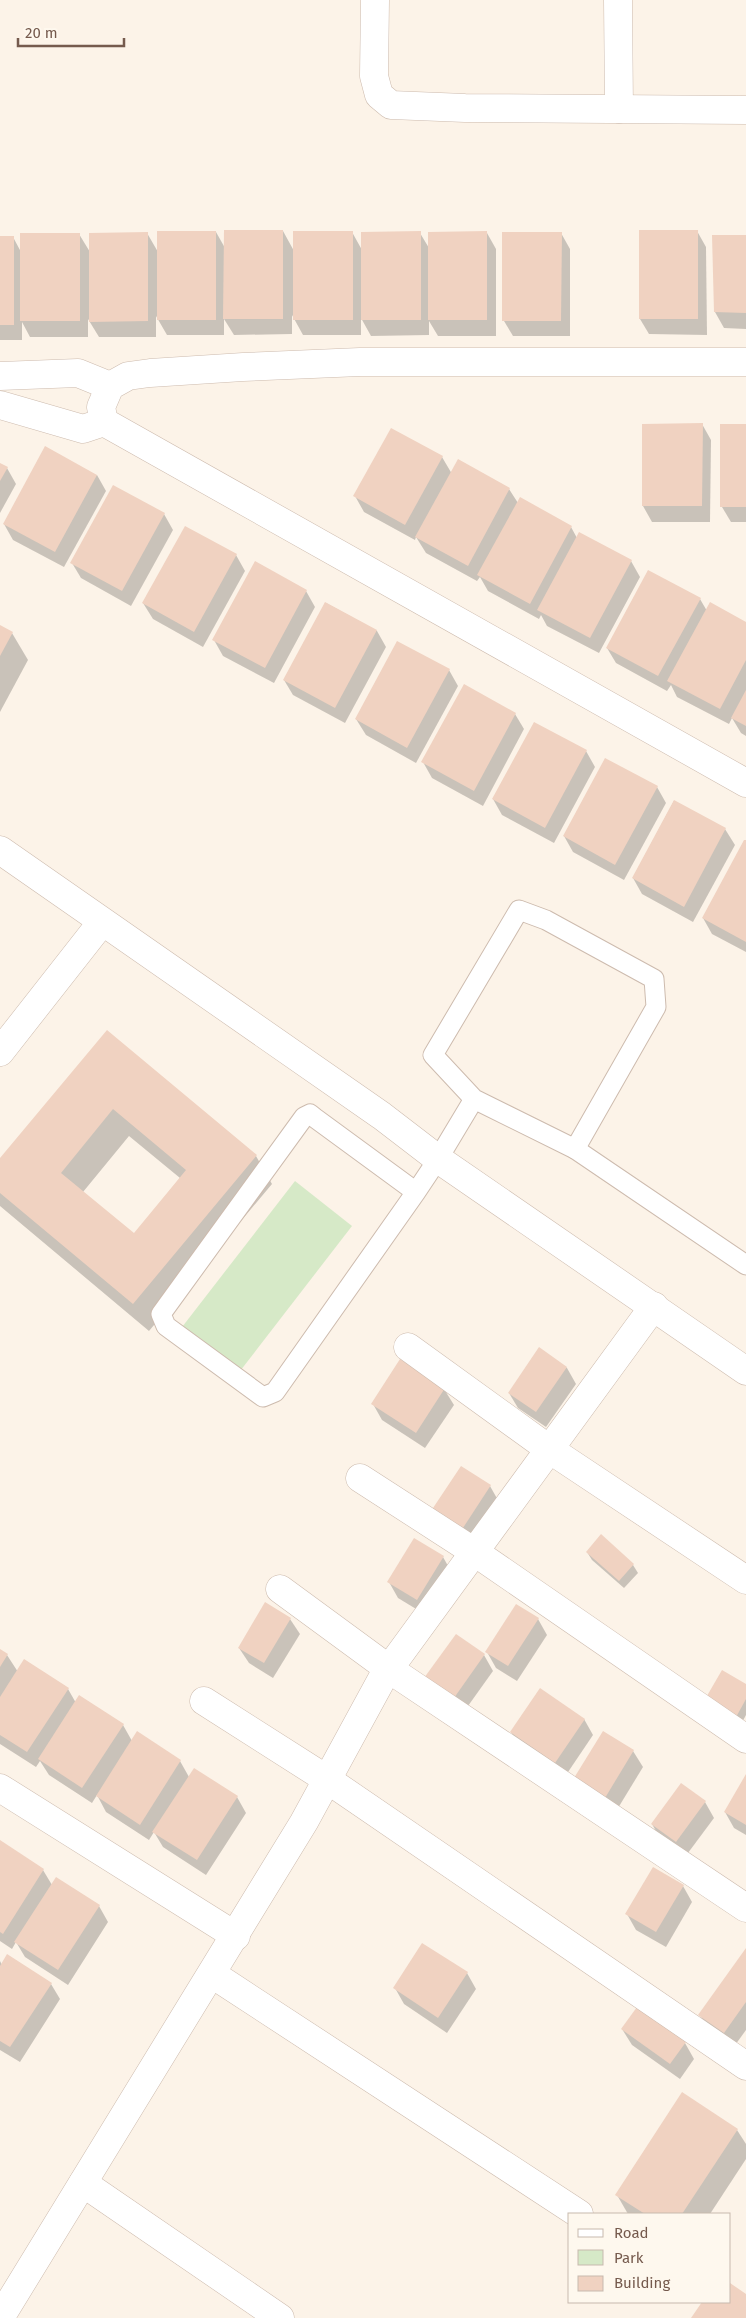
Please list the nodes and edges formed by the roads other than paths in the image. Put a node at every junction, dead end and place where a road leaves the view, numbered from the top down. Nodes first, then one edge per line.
1 (375, 0) edge
2 (618, 0) edge
3 (619, 109) junction
4 (746, 110) edge
5 (746, 362) edge
6 (0, 376) edge
7 (110, 386) junction
8 (0, 405) edge
9 (104, 422) junction
10 (746, 783) edge
11 (0, 850) edge
12 (102, 922) junction
13 (0, 1052) edge
14 (474, 1099) junction
15 (575, 1150) junction
16 (438, 1159) junction
17 (416, 1192) junction
18 (746, 1265) edge
19 (654, 1306) junction
20 (408, 1347) dead end
21 (746, 1371) edge
22 (549, 1449) junction
23 (360, 1478) dead end
24 (473, 1551) junction
25 (746, 1580) edge
26 (280, 1589) dead end
27 (389, 1669) junction
28 (204, 1701) dead end
29 (746, 1739) edge
30 (328, 1780) junction
31 (0, 1788) edge
32 (746, 1908) edge
33 (236, 1936) junction
34 (212, 1974) junction
35 (746, 2066) edge
36 (83, 2183) junction
37 (578, 2213) edge
38 (0, 2318) edge
39 (280, 2318) edge

1 - 3 street
2 - 3 street
3 - 4 street
5 - 7 street
6 - 7 street
7 - 9 street
8 - 9 street
9 - 10 street
11 - 12 street
12 - 13 street
12 - 16 street
14 - 15 lane
14 - 15 lane
14 - 16 lane
15 - 18 lane
16 - 17 lane
16 - 19 street
17 - 17 lane
19 - 21 street
19 - 22 street
20 - 22 street
22 - 24 street
22 - 25 street
23 - 24 street
24 - 27 street
24 - 29 street
26 - 27 street
27 - 30 street
27 - 32 street
28 - 30 street
30 - 33 street
30 - 35 street
31 - 33 street
33 - 34 street
34 - 36 street
34 - 37 street
36 - 38 street
36 - 39 street

